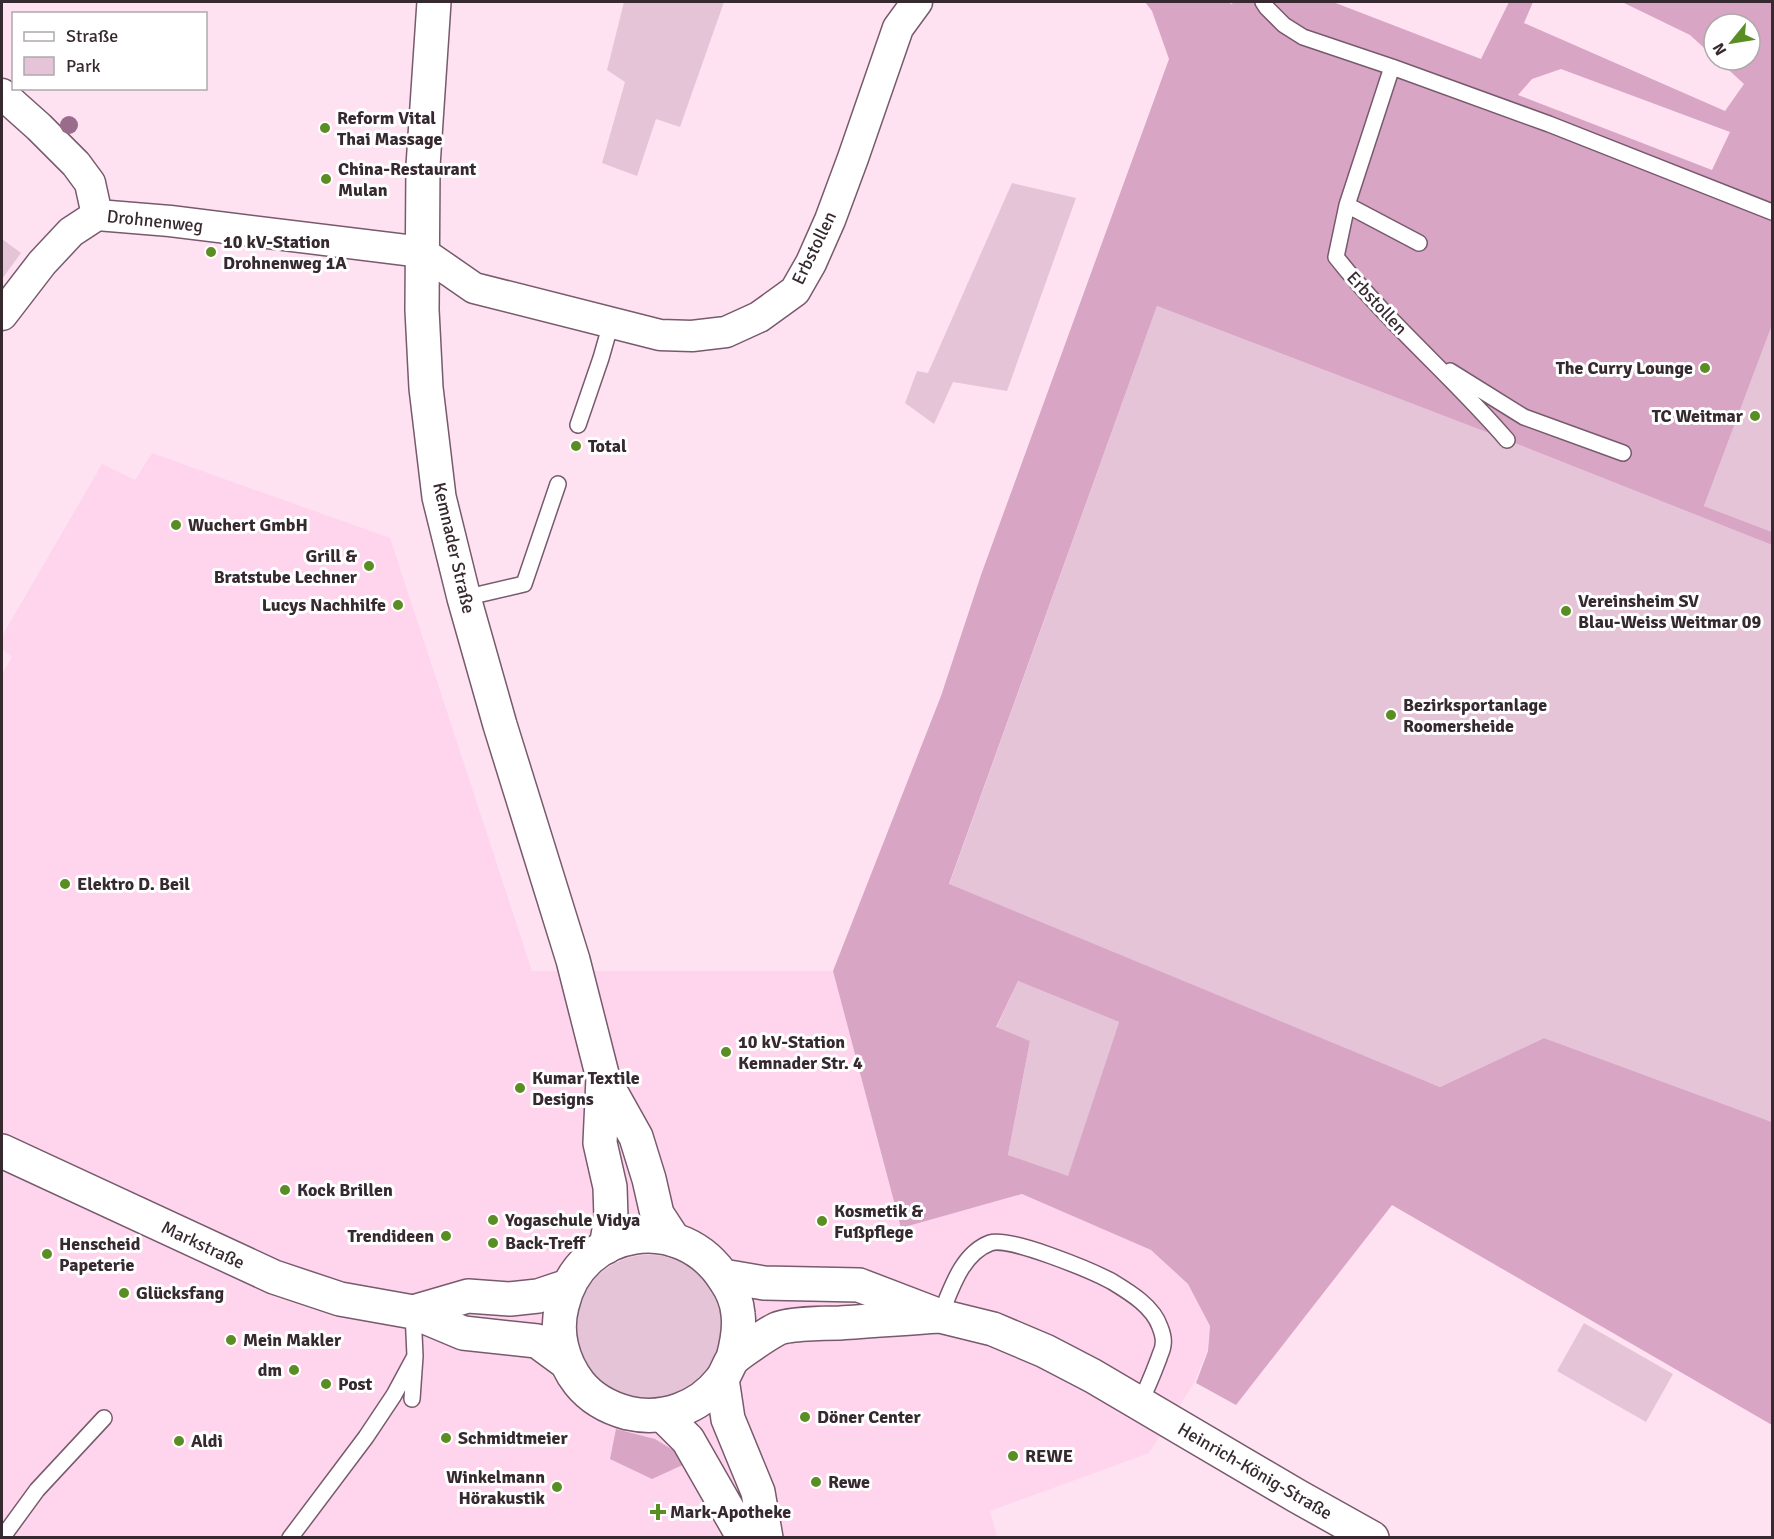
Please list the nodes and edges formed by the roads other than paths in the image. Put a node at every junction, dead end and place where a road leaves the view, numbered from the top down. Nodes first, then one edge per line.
1 (434, 2) edge
2 (917, 2) edge
3 (1263, 2) edge
4 (1392, 67) junction
5 (2, 94) edge
6 (1347, 205) junction
7 (1773, 212) edge
8 (97, 215) junction
9 (1419, 243) dead end
10 (422, 252) junction
11 (2, 315) edge
12 (611, 323) junction
13 (1428, 357) junction
14 (578, 424) dead end
15 (1507, 440) dead end
16 (1623, 453) dead end
17 (558, 483) dead end
18 (464, 598) junction
19 (603, 1078) junction
20 (2, 1151) edge
21 (674, 1239) junction
22 (606, 1247) junction
23 (723, 1276) junction
24 (568, 1286) junction
25 (413, 1311) junction
26 (940, 1316) junction
27 (415, 1356) junction
28 (567, 1363) junction
29 (728, 1369) junction
30 (412, 1399) dead end
31 (1139, 1404) junction
32 (663, 1415) junction
33 (104, 1418) dead end
34 (2, 1538) edge
35 (290, 1538) edge
36 (744, 1538) edge
37 (766, 1538) edge
38 (1372, 1538) edge

1 - 10 main road, Kemnader Straße
2 - 12 street, Erbstollen
3 - 4 lane
4 - 6 lane, Erbstollen
4 - 7 lane
5 - 8 street
6 - 9 lane
6 - 13 lane, Erbstollen
8 - 10 street, Drohnenweg
8 - 11 street, Drohnenweg
10 - 12 street, Erbstollen
10 - 18 main road, Kemnader Straße
12 - 14 lane
13 - 15 lane, Erbstollen
13 - 16 lane
17 - 18 lane
18 - 19 main road, Kemnader Straße
19 - 21 main road, Kemnader Straße
19 - 22 main road, Kemnader Straße
20 - 25 main road, Markstraße
21 - 22 main road
21 - 23 main road
22 - 24 main road
23 - 26 main road, Heinrich-König-Straße
23 - 29 main road
24 - 25 main road, Markstraße
24 - 28 main road
25 - 27 lane
25 - 28 main road, Markstraße
26 - 29 main road, Heinrich-König-Straße
26 - 31 main road, Heinrich-König-Straße
26 - 31 lane
27 - 30 lane
27 - 35 lane
28 - 32 main road
29 - 32 main road
29 - 37 main road
31 - 38 main road, Heinrich-König-Straße
32 - 36 main road
33 - 34 lane

